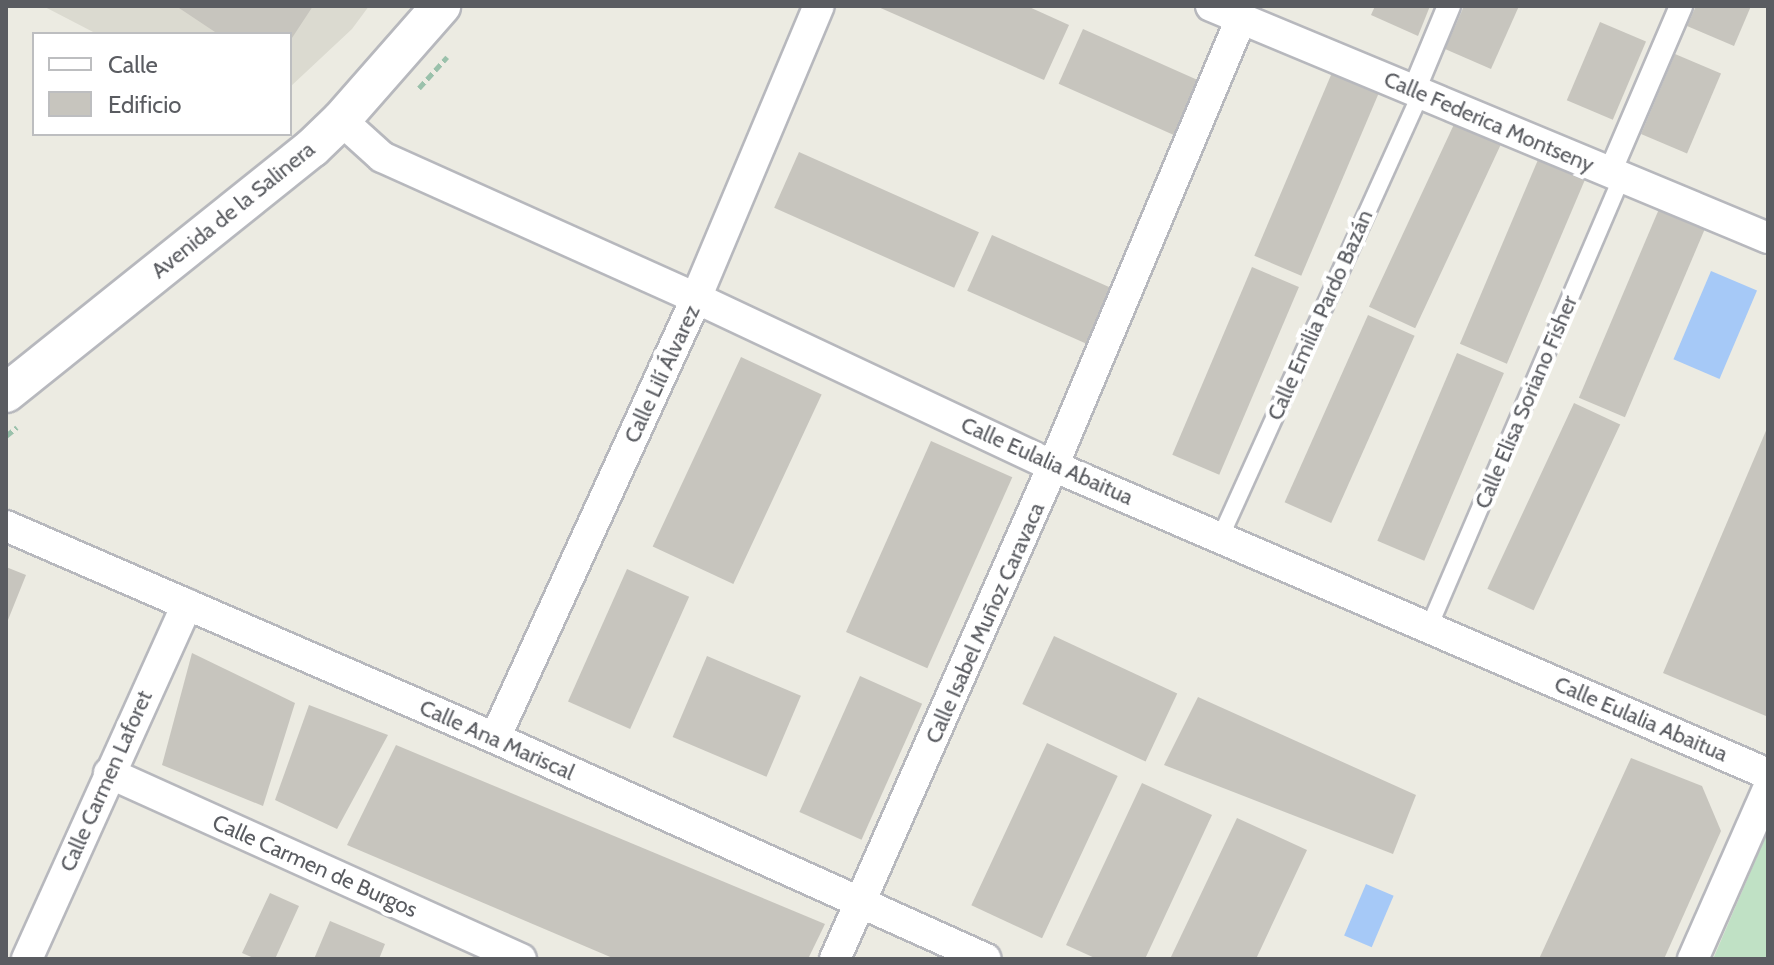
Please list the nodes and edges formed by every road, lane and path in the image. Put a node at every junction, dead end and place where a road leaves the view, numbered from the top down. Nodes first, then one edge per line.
1 (441, 6) edge
2 (819, 6) edge
3 (1211, 6) edge
4 (1449, 6) edge
5 (1681, 6) edge
6 (1241, 19) junction
7 (1417, 91) junction
8 (341, 120) junction
9 (1616, 174) junction
10 (1768, 238) edge
11 (696, 298) junction
12 (6, 393) edge
13 (1053, 466) junction
14 (6, 526) edge
15 (1220, 538) junction
16 (187, 604) junction
17 (1429, 627) junction
18 (495, 738) junction
19 (109, 773) junction
20 (1768, 774) edge
21 (1768, 789) edge
22 (863, 904) junction
23 (27, 959) edge
24 (521, 959) edge
25 (835, 959) edge
26 (986, 959) edge
27 (1693, 959) edge

1 - 8 street, Avenida de la Salinera
2 - 11 street, Calle Lilí Álvarez
3 - 6 street, Calle Federica Montseny
4 - 7 street
5 - 9 street
6 - 7 street, Calle Federica Montseny
6 - 13 street, Calle Isabel Muñoz Caravaca
7 - 9 street, Calle Federica Montseny
7 - 15 lane, Calle Emilia Pardo Bazán
8 - 11 street, Calle Eulalia Abaitua
8 - 12 street, Avenida de la Salinera
9 - 10 street, Calle Federica Montseny
9 - 17 lane, Calle Elisa Soriano Fisher
11 - 13 street, Calle Eulalia Abaitua
11 - 18 street, Calle Lilí Álvarez
13 - 15 street, Calle Eulalia Abaitua
13 - 22 street, Calle Isabel Muñoz Caravaca
14 - 16 street, Calle Ana Mariscal
15 - 17 street, Calle Eulalia Abaitua
16 - 18 street, Calle Ana Mariscal
16 - 19 street, Calle Carmen Laforet
17 - 20 street, Calle Eulalia Abaitua
18 - 22 street, Calle Ana Mariscal
19 - 23 street, Calle Carmen Laforet
19 - 24 street, Calle Carmen de Burgos
21 - 27 street
22 - 25 street, Calle Isabel Muñoz Caravaca
22 - 26 street, Calle Ana Mariscal

